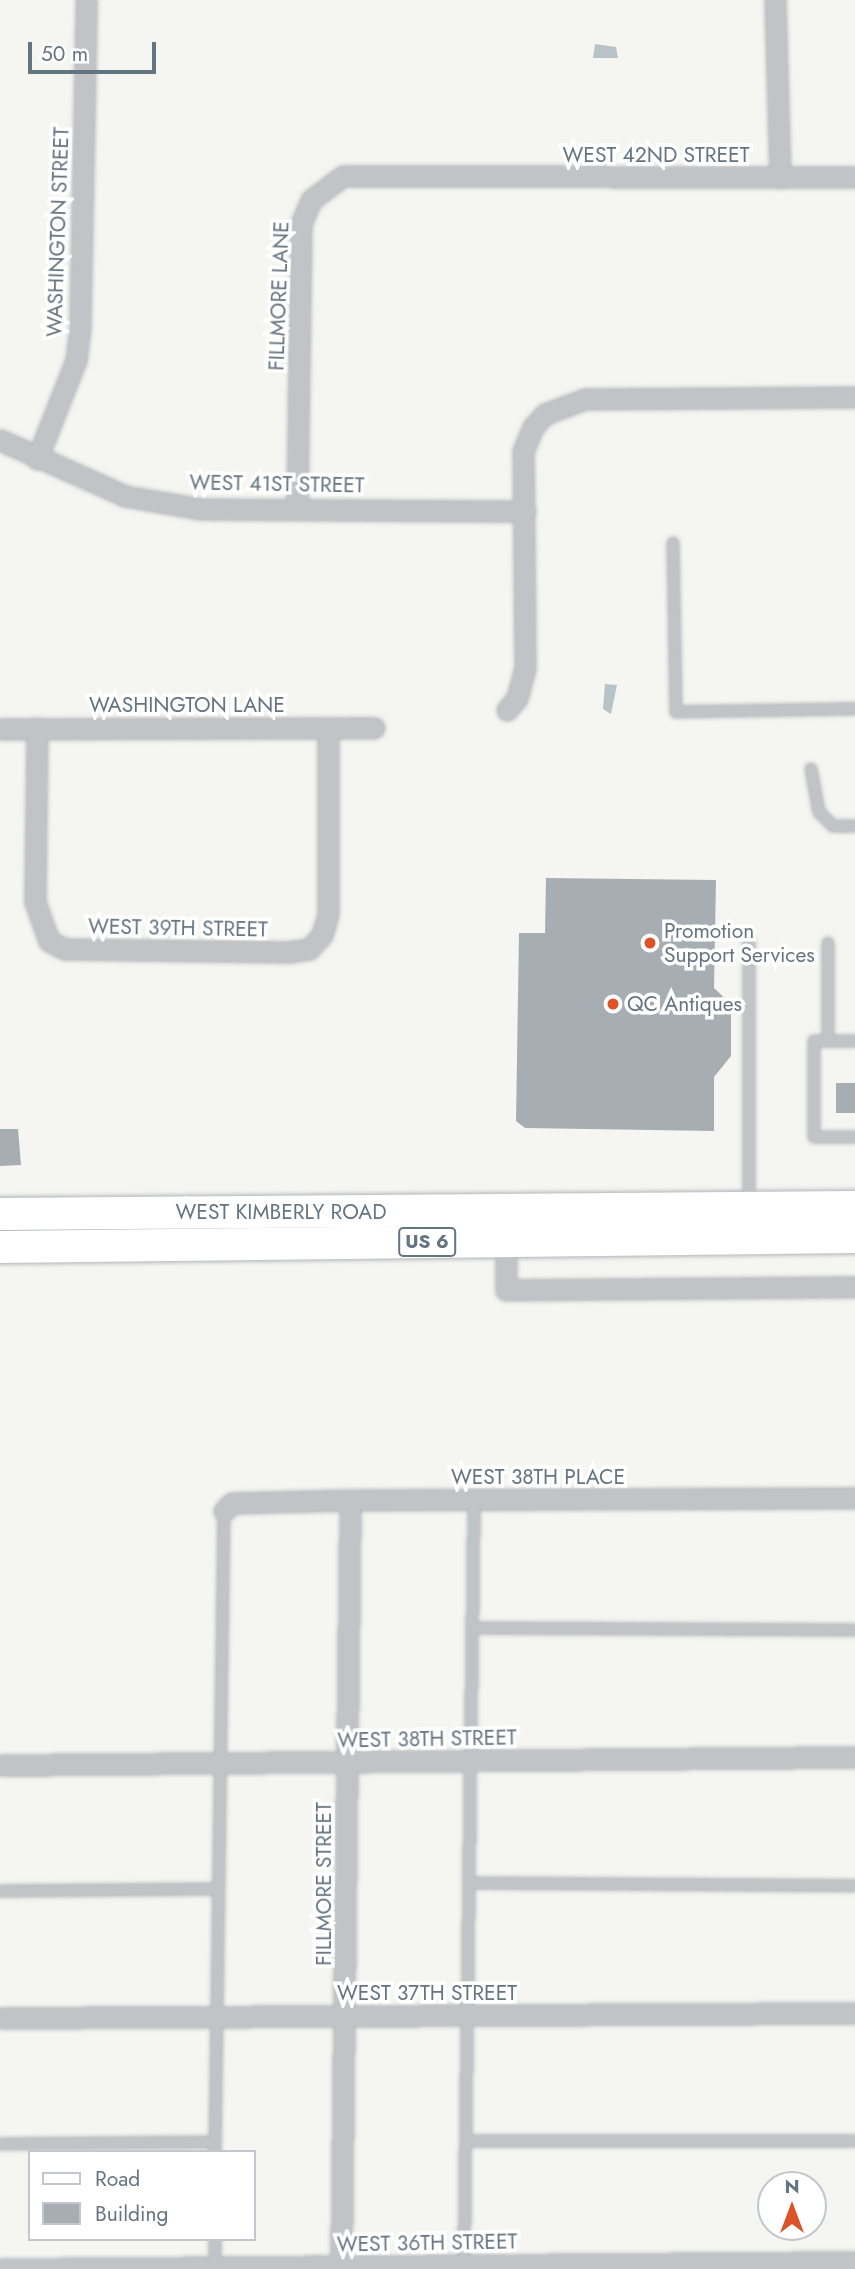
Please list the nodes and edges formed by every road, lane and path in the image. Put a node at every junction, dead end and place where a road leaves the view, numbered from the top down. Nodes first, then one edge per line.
1 (86, 0) edge
2 (775, 0) edge
3 (457, 177) joint
4 (855, 177) edge
5 (780, 178) junction
6 (855, 397) edge
7 (0, 440) edge
8 (37, 458) junction
9 (297, 508) junction
10 (524, 511) junction
11 (673, 543) dead end
12 (855, 709) edge
13 (507, 710) dead end
14 (328, 728) junction
15 (373, 728) dead end
16 (0, 729) edge
17 (37, 729) junction
18 (811, 769) dead end
19 (855, 826) edge
20 (749, 941) dead end
21 (828, 943) dead end
22 (828, 1041) junction
23 (855, 1041) edge
24 (855, 1137) edge
25 (750, 1207) junction
26 (855, 1207) edge
27 (0, 1214) edge
28 (855, 1237) edge
29 (506, 1241) junction
30 (0, 1247) edge
31 (855, 1287) edge
32 (855, 1498) edge
33 (474, 1499) junction
34 (350, 1500) junction
35 (223, 1511) joint
36 (473, 1628) junction
37 (855, 1630) edge
38 (855, 1757) edge
39 (471, 1761) junction
40 (348, 1763) junction
41 (218, 1764) junction
42 (0, 1765) edge
43 (470, 1883) junction
44 (855, 1886) edge
45 (216, 1889) junction
46 (0, 1891) edge
47 (855, 2013) edge
48 (469, 2015) junction
49 (345, 2016) junction
50 (216, 2017) junction
51 (0, 2018) edge
52 (467, 2141) junction
53 (855, 2141) edge
54 (0, 2144) edge
55 (215, 2147) edge
56 (215, 2241) edge
57 (855, 2262) edge
58 (464, 2265) junction
59 (215, 2267) edge
60 (341, 2268) edge
61 (0, 2269) edge

1 - 8 street, WASHINGTON STREET
2 - 5 street
3 - 5 street, WEST 42ND STREET
3 - 9 street, FILLMORE LANE
4 - 5 street, WEST 42ND STREET
6 - 10 street
7 - 8 street, WEST 41ST STREET
8 - 9 street, WEST 41ST STREET
9 - 10 street, WEST 41ST STREET
10 - 13 street
11 - 12 lane
14 - 15 street, WASHINGTON LANE
14 - 17 street, WASHINGTON LANE
14 - 17 street, WEST 39TH STREET
16 - 17 street, WASHINGTON LANE
18 - 19 lane
20 - 25 lane
21 - 22 lane
22 - 23 lane
22 - 24 lane
25 - 26 main road, WEST KIMBERLY ROAD / US 6
25 - 27 main road, WEST KIMBERLY ROAD / US 6
28 - 29 main road, WEST KIMBERLY ROAD / US 6
29 - 30 main road, WEST KIMBERLY ROAD / US 6
29 - 31 street
32 - 33 street, WEST 38TH PLACE
33 - 34 street, WEST 38TH PLACE
33 - 36 lane
34 - 35 street, WEST 38TH PLACE
34 - 40 street, FILLMORE STREET
35 - 41 lane
36 - 37 lane
36 - 39 lane
38 - 39 street, WEST 38TH STREET
39 - 40 street, WEST 38TH STREET
39 - 43 lane
40 - 41 street, WEST 38TH STREET
40 - 49 street, FILLMORE STREET
41 - 42 street, WEST 38TH STREET
41 - 45 lane
43 - 44 lane
43 - 48 lane
45 - 46 lane
45 - 50 lane
47 - 48 street, WEST 37TH STREET
48 - 49 street, WEST 37TH STREET
48 - 52 lane
49 - 50 street, WEST 37TH STREET
49 - 60 street, FILLMORE STREET
50 - 51 street, WEST 37TH STREET
50 - 55 lane
52 - 53 lane
52 - 58 lane
54 - 55 lane
56 - 59 lane
57 - 58 street, WEST 36TH STREET
58 - 60 street, WEST 36TH STREET
59 - 60 street, WEST 36TH STREET
59 - 61 street, WEST 36TH STREET

